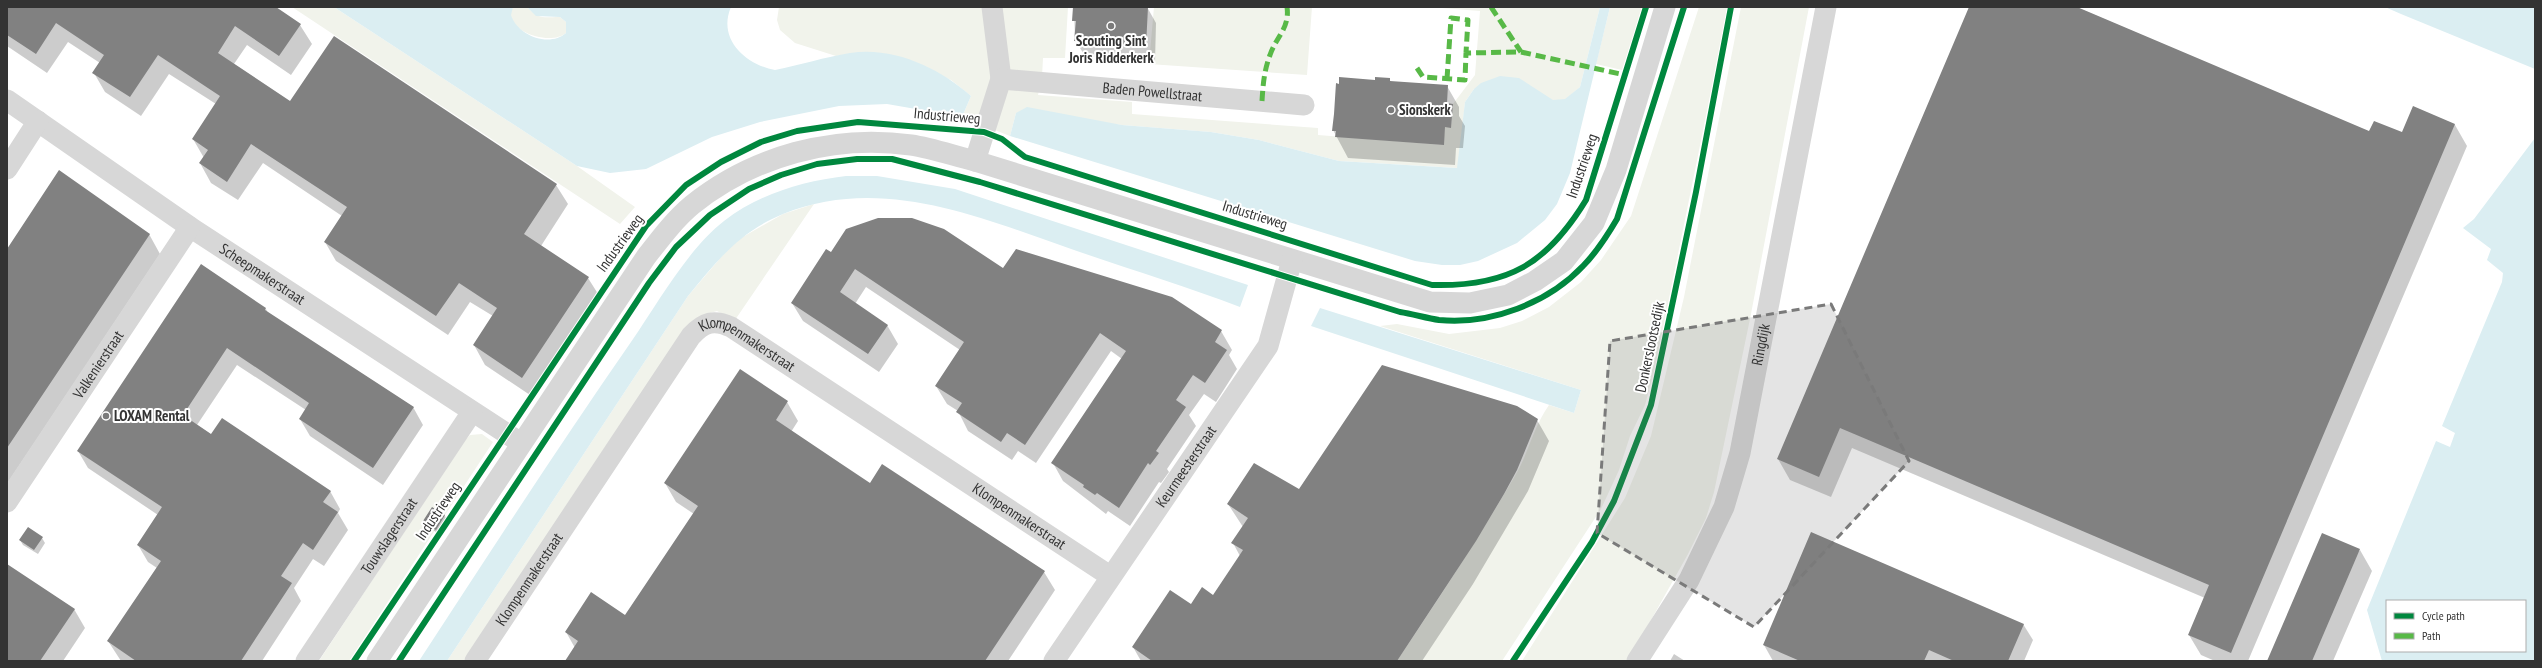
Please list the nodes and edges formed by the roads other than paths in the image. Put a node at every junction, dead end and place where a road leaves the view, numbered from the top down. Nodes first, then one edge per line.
1 (992, 7) edge
2 (1665, 7) edge
3 (1826, 7) edge
4 (1001, 79) junction
5 (7, 100) edge
6 (1304, 105) dead end
7 (38, 121) junction
8 (975, 161) junction
9 (7, 169) edge
10 (190, 227) junction
11 (1292, 260) junction
12 (472, 412) junction
13 (521, 443) junction
14 (7, 502) edge
15 (1110, 576) junction
16 (306, 661) edge
17 (376, 661) edge
18 (475, 661) edge
19 (1054, 661) edge
20 (1637, 661) edge

1 - 4 street
2 - 11 street, Industrieweg
3 - 20 street, Ringdijk
4 - 6 street, Baden Powellstraat
4 - 8 street
5 - 7 street, Scheepmakerstraat
7 - 9 street
7 - 10 street, Scheepmakerstraat
8 - 11 street, Industrieweg
8 - 13 street, Industrieweg
10 - 12 street, Scheepmakerstraat
10 - 14 street, Valkenierstraat
11 - 15 street, Keurmeesterstraat
12 - 13 street, Scheepmakerstraat
12 - 16 street, Touwslagerstraat
13 - 17 street, Industrieweg
15 - 18 street, Klompenmakerstraat
15 - 19 street, Keurmeesterstraat

